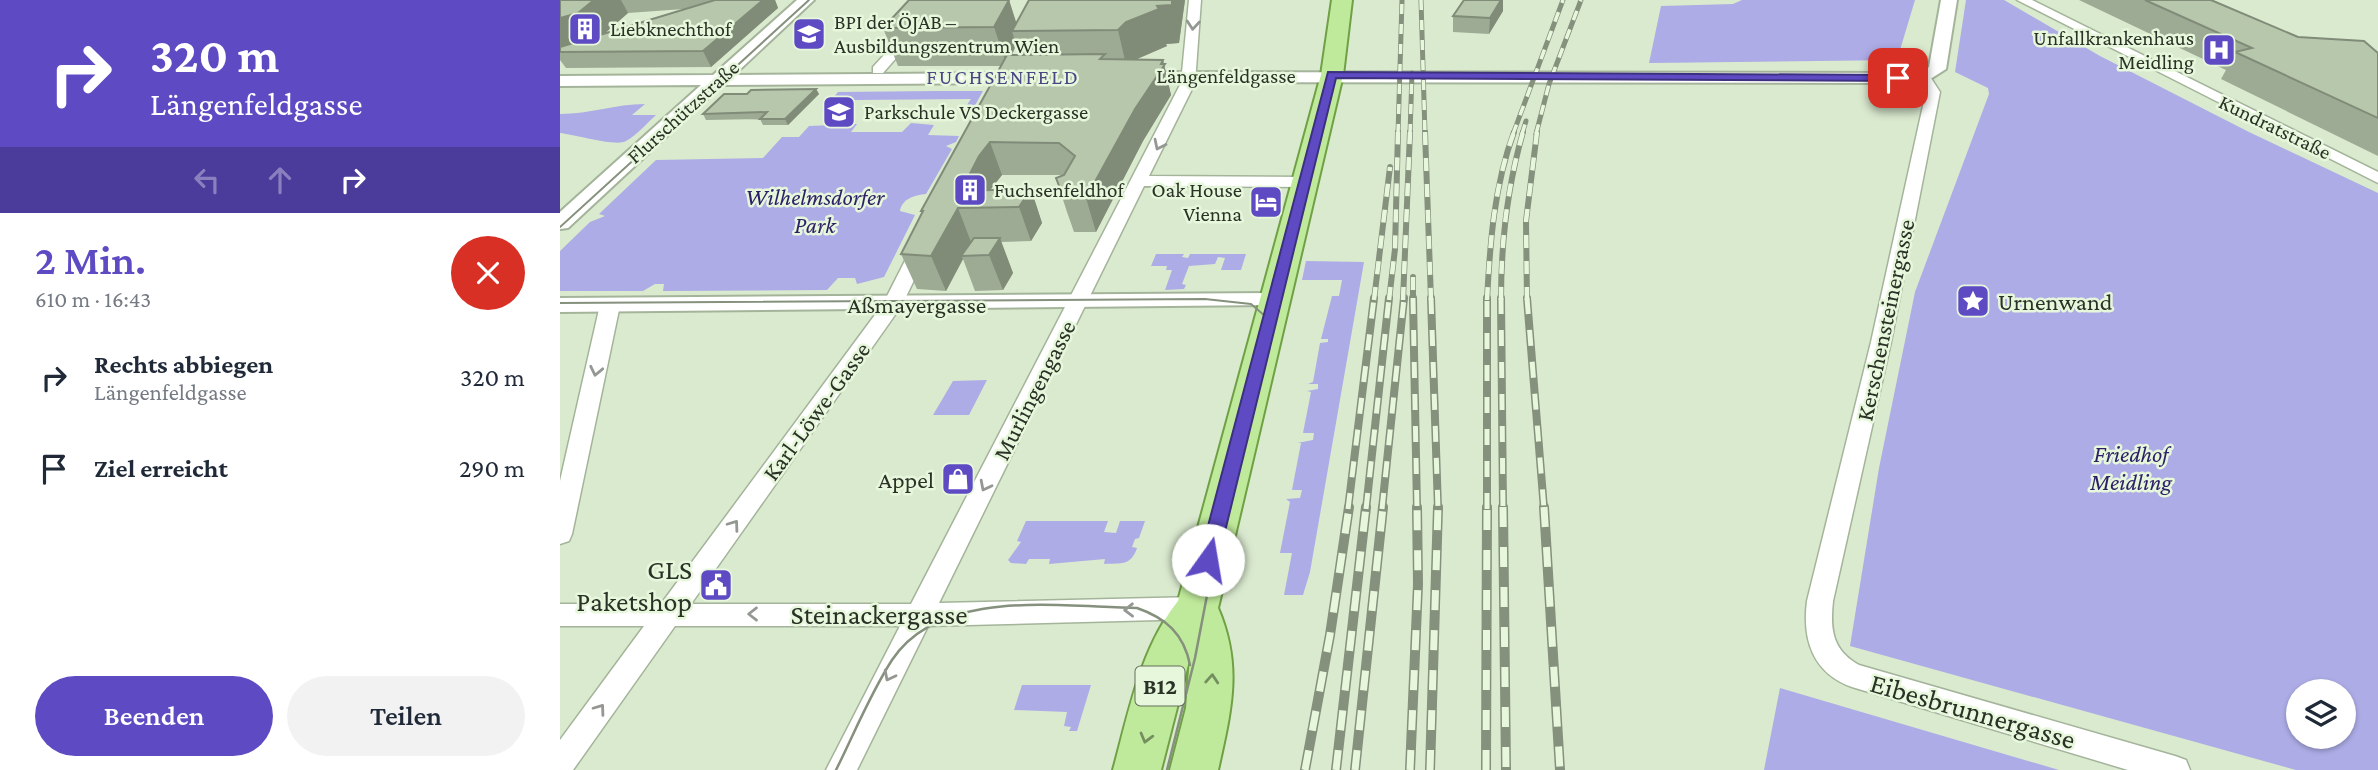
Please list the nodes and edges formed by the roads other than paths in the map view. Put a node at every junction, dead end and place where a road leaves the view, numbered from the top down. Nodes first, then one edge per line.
1 (806, 0) edge
2 (941, 0) edge
3 (1195, 0) edge
4 (1342, 0) edge
5 (1949, 0) edge
6 (2023, 0) edge
7 (1021, 57) edge
8 (874, 75) junction
9 (1332, 75) junction
10 (1189, 76) junction
11 (1051, 77) edge
12 (1120, 77) edge
13 (1009, 78) junction
14 (1924, 78) junction
15 (718, 80) junction
16 (560, 81) edge
17 (1000, 95) edge
18 (2378, 178) edge
19 (1141, 181) junction
20 (1304, 181) junction
21 (560, 223) edge
22 (929, 230) edge
23 (1275, 300) junction
24 (1078, 303) junction
25 (560, 305) edge
26 (610, 305) junction
27 (892, 305) junction
28 (560, 534) edge
29 (1197, 608) junction
30 (671, 614) junction
31 (560, 615) edge
32 (919, 615) junction
33 (1821, 648) joint
34 (560, 764) edge
35 (841, 770) edge
36 (1137, 770) edge
37 (1194, 770) edge
38 (2175, 770) edge

1 - 15 street, Flurschützstraße
2 - 8 street
3 -> 10 street, Murlingengasse
4 - 9 main road, B12
5 - 14 street
6 - 18 street, Kundratstraße
7 - 13 street
8 - 13 street
8 - 15 street
9 - 10 street, Längenfeldgasse
9 - 14 street, Längenfeldgasse
9 - 20 main road, B12
10 - 12 street, Längenfeldgasse
10 -> 19 street, Murlingengasse
11 - 13 street
13 - 17 street
14 - 33 street, Kerschensteinergasse
15 - 16 street
15 - 21 street, Flurschützstraße
19 - 20 street
19 - 24 street, Murlingengasse
20 - 23 main road, B12
22 - 27 street, Karl-Löwe-Gasse
23 - 24 street, Aßmayergasse
23 - 29 main road, B12
24 - 27 street, Aßmayergasse
24 -> 32 street, Murlingengasse
25 - 26 street, Aßmayergasse
26 - 27 street, Aßmayergasse
26 -> 28 street
30 -> 27 street, Karl-Löwe-Gasse
29 -> 32 street, Steinackergasse
29 -> 36 main road, B12
37 -> 29 main road, B12
30 - 31 street, Steinackergasse
32 -> 30 street, Steinackergasse
34 -> 30 street, Karl-Löwe-Gasse
32 -> 35 street, Murlingengasse
33 - 38 street, Eibesbrunnergasse

